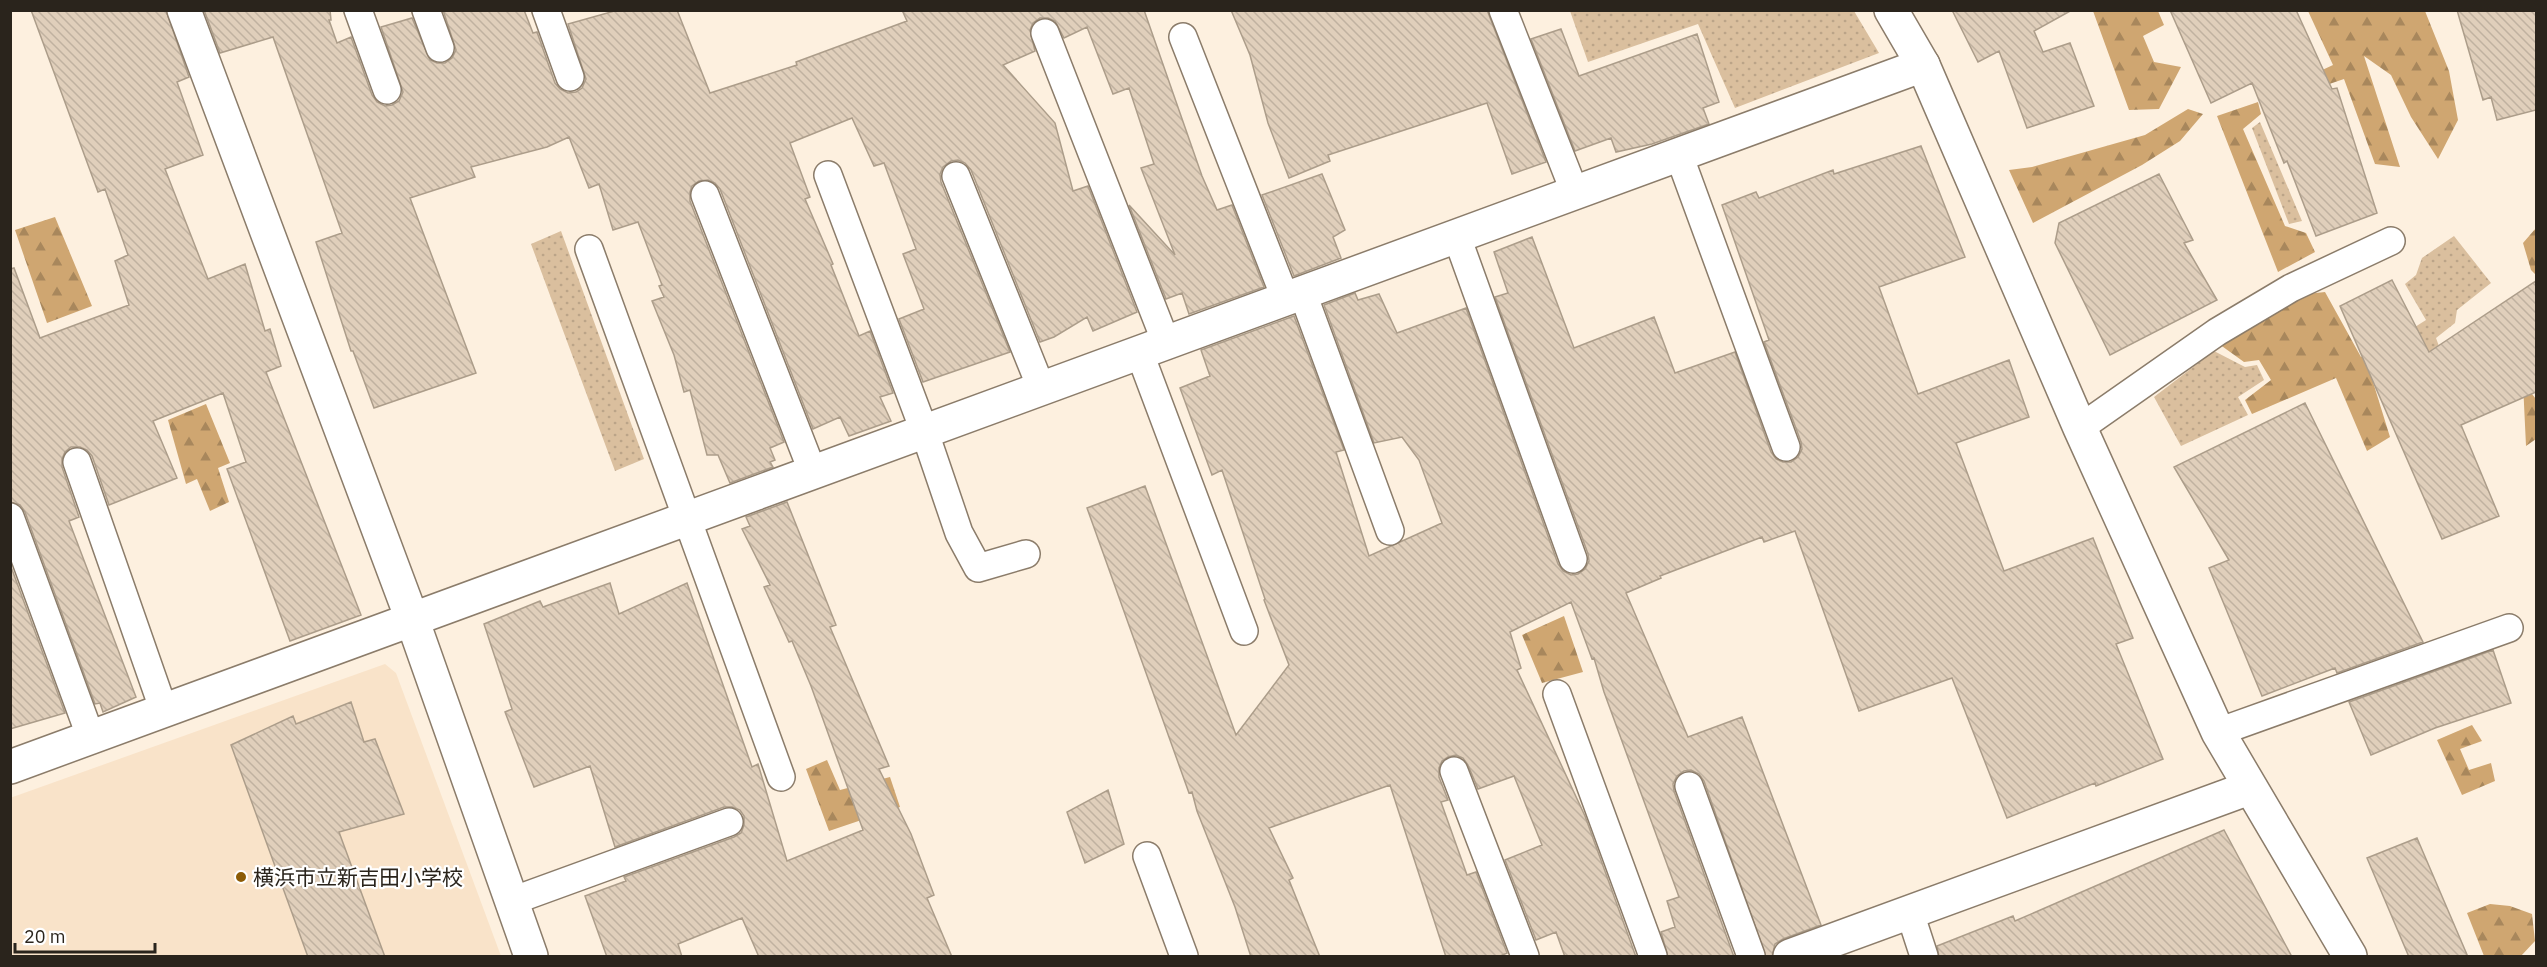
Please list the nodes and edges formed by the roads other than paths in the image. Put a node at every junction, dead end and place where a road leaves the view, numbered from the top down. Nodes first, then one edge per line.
1 (184, 10) edge
2 (358, 10) edge
3 (426, 10) edge
4 (546, 10) edge
5 (1503, 10) edge
6 (1891, 10) edge
7 (1045, 33) dead end
8 (1183, 37) dead end
9 (440, 48) dead end
10 (1923, 65) junction
11 (570, 77) dead end
12 (387, 90) dead end
13 (1679, 155) junction
14 (828, 175) dead end
15 (956, 176) dead end
16 (1575, 194) junction
17 (705, 195) dead end
18 (1457, 237) junction
19 (2391, 241) dead end
20 (589, 249) dead end
21 (1294, 297) junction
22 (1153, 350) junction
23 (1042, 390) junction
24 (2080, 428) junction
25 (925, 433) junction
26 (1786, 447) dead end
27 (77, 462) dead end
28 (813, 473) junction
29 (10, 517) edge
30 (688, 519) junction
31 (1390, 531) dead end
32 (1026, 554) dead end
33 (1573, 559) dead end
34 (412, 619) junction
35 (2509, 628) dead end
36 (1244, 631) dead end
37 (1557, 694) dead end
38 (164, 711) junction
39 (2218, 732) junction
40 (91, 738) junction
41 (10, 767) edge
42 (1454, 771) dead end
43 (781, 777) dead end
44 (1689, 786) dead end
45 (2249, 788) junction
46 (729, 822) dead end
47 (1147, 856) dead end
48 (512, 901) junction
49 (1910, 913) junction
50 (1799, 955) edge
51 (531, 957) edge
52 (1184, 957) edge
53 (1525, 957) edge
54 (1653, 957) edge
55 (1751, 957) edge
56 (1924, 957) edge
57 (2350, 957) edge

1 - 34 street
2 - 12 lane
3 - 9 lane
4 - 11 lane
5 - 16 lane
6 - 10 street
7 - 22 lane
8 - 21 lane
10 - 13 street
10 - 24 street
13 - 16 street
13 - 26 lane
14 - 25 lane
15 - 23 lane
16 - 18 street
17 - 28 lane
18 - 21 street
18 - 33 lane
19 - 24 lane
20 - 30 lane
21 - 22 street
21 - 31 lane
22 - 23 street
22 - 36 lane
23 - 25 street
24 - 39 street
25 - 28 street
25 - 32 lane
27 - 38 lane
28 - 30 street
29 - 40 lane
30 - 34 street
30 - 43 lane
34 - 38 street
34 - 48 street
35 - 39 lane
37 - 54 lane
38 - 40 street
39 - 45 street
40 - 41 street
42 - 53 lane
44 - 55 lane
45 - 49 street
45 - 57 street
46 - 48 lane
47 - 52 lane
48 - 51 street
49 - 50 street
49 - 56 lane

